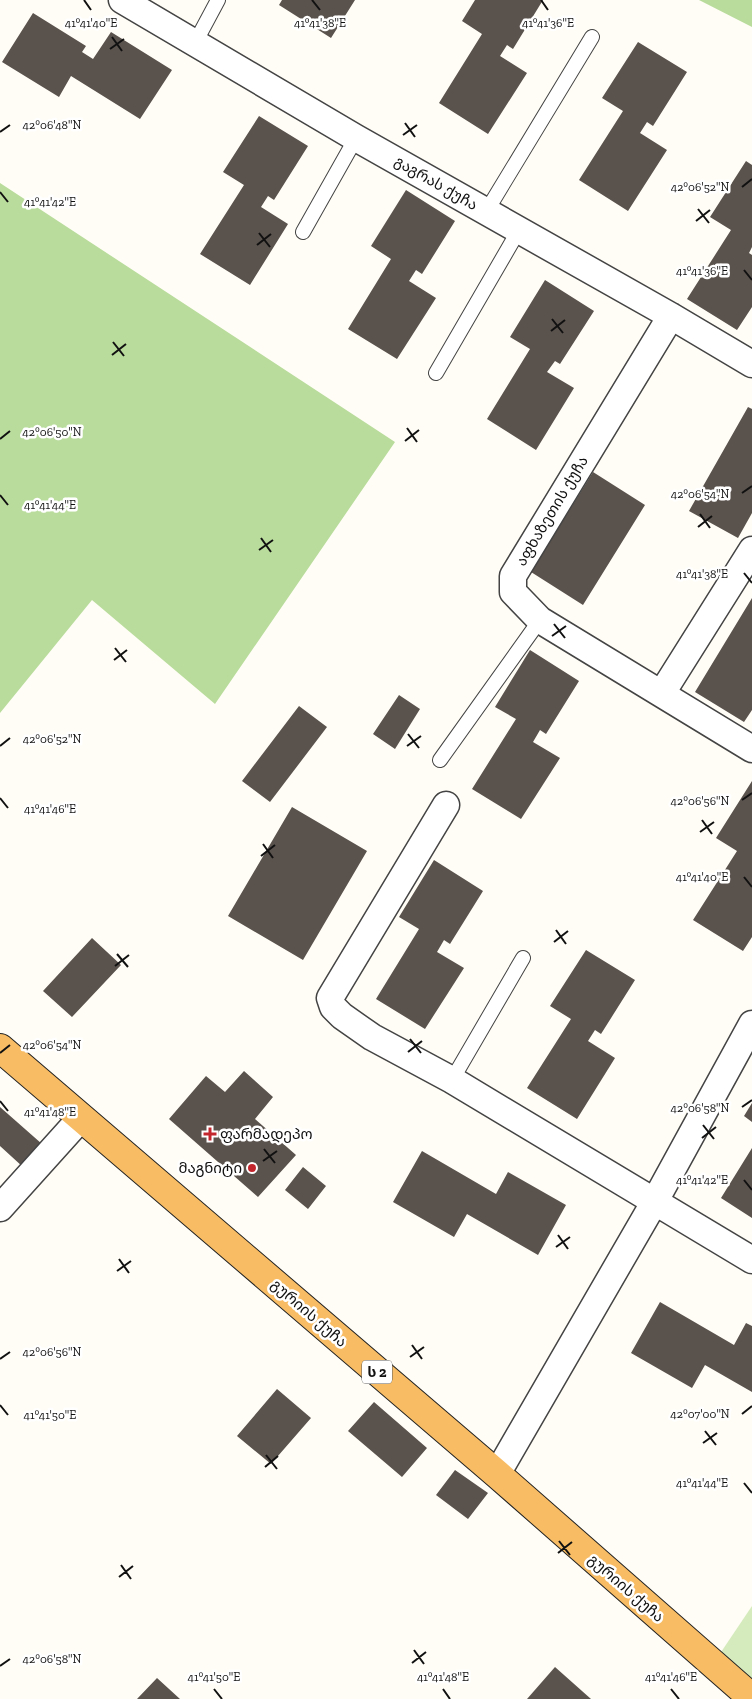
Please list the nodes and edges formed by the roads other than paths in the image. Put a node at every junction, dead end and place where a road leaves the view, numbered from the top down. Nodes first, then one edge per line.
1 (122, 0) edge
2 (218, 0) edge
3 (592, 37) dead end
4 (195, 43) junction
5 (356, 138) junction
6 (486, 212) junction
7 (519, 230) junction
8 (303, 232) dead end
9 (671, 316) junction
10 (752, 364) edge
11 (436, 372) dead end
12 (752, 550) edge
13 (540, 620) junction
14 (662, 693) junction
15 (752, 749) edge
16 (440, 760) dead end
17 (446, 805) dead end
18 (523, 958) dead end
19 (752, 1024) edge
20 (0, 1048) edge
21 (452, 1080) junction
22 (81, 1118) junction
23 (655, 1201) junction
24 (0, 1208) edge
25 (752, 1260) edge
26 (497, 1474) junction
27 (752, 1698) edge

1 - 4 street, გაგრას ქუჩა
2 - 4 lane
3 - 6 lane
4 - 5 street, გაგრას ქუჩა
5 - 6 street, გაგრას ქუჩა
5 - 8 lane
6 - 7 street, გაგრას ქუჩა
7 - 9 street, გაგრას ქუჩა
7 - 11 lane
9 - 10 street, გაგრას ქუჩა
9 - 13 street, აფხაზეთის ქუჩა
12 - 14 street
13 - 14 street, აფხაზეთის ქუჩა
13 - 16 lane
14 - 15 street, აფხაზეთის ქუჩა
17 - 21 street
18 - 21 lane
19 - 23 street
20 - 22 highway, გურიის ქუჩა / ს 2
21 - 23 street
22 - 24 street
22 - 26 highway, გურიის ქუჩა / ს 2
23 - 25 street
23 - 26 street
26 - 27 highway, გურიის ქუჩა / ს 2

